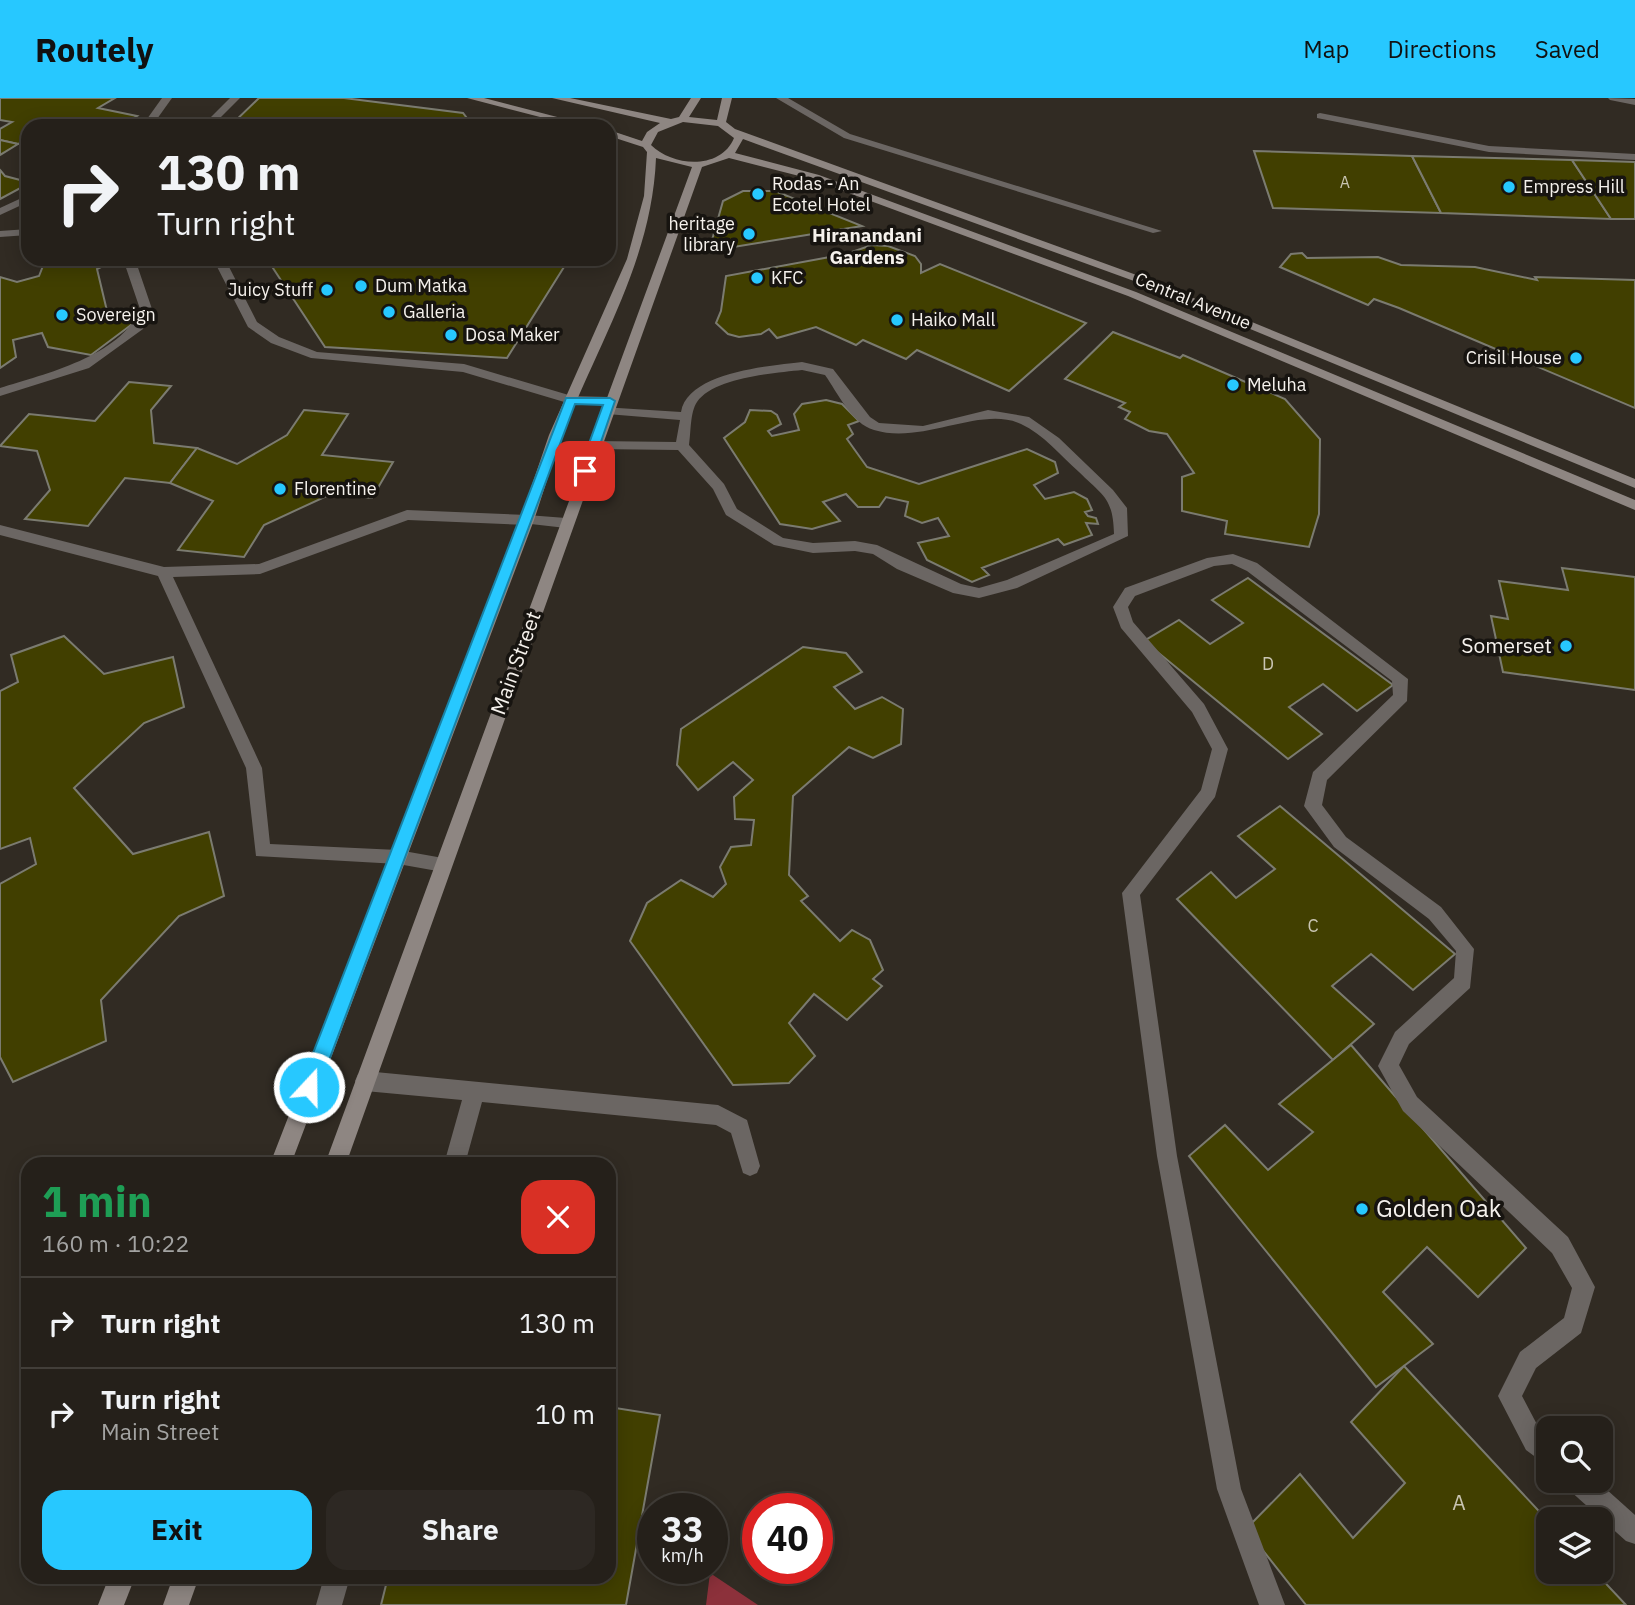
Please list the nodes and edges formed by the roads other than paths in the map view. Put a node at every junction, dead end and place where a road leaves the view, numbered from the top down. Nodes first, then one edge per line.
1 (167, 98) edge
2 (235, 98) edge
3 (475, 98) edge
4 (557, 98) edge
5 (696, 98) edge
6 (727, 98) edge
7 (781, 98) edge
8 (1613, 98) edge
9 (1635, 102) edge
10 (1320, 116) dead end
11 (152, 119) edge
12 (214, 119) edge
13 (559, 119) edge
14 (683, 119) junction
15 (670, 122) junction
16 (721, 123) junction
17 (734, 132) junction
18 (616, 136) edge
19 (648, 149) junction
20 (729, 155) junction
21 (1635, 157) edge
22 (698, 163) junction
23 (858, 179) junction
24 (849, 189) junction
25 (21, 202) edge
26 (0, 212) edge
27 (1157, 231) dead end
28 (21, 232) edge
29 (0, 234) edge
30 (636, 245) junction
31 (663, 252) junction
32 (1077, 258) junction
33 (131, 266) edge
34 (223, 266) edge
35 (1066, 270) junction
36 (0, 392) edge
37 (570, 400) junction
38 (608, 406) junction
39 (1462, 414) junction
40 (685, 416) junction
41 (1455, 428) junction
42 (594, 445) junction
43 (682, 446) junction
44 (1635, 484) edge
45 (1635, 505) edge
46 (527, 520) junction
47 (566, 523) junction
48 (0, 530) edge
49 (164, 572) junction
50 (398, 857) junction
51 (443, 865) junction
52 (365, 1081) junction
53 (475, 1091) junction
54 (283, 1157) edge
55 (338, 1157) edge
56 (456, 1157) edge
57 (750, 1166) dead end
58 (1536, 1444) edge
59 (1592, 1493) edge
60 (1635, 1532) edge
61 (119, 1584) edge
62 (184, 1584) edge
63 (335, 1584) edge
64 (111, 1605) edge
65 (176, 1605) edge
66 (329, 1605) edge
67 (1272, 1605) edge

1 - 11 street
2 - 12 street
3 - 13 street
4 - 15 street
5 - 14 street
6 - 16 street
7 - 27 street
8 - 9 street
10 - 21 street
14 - 15 street
14 - 16 street
15 - 19 street
16 - 17 street, Central Avenue
17 - 20 street
17 - 23 street, Central Avenue
18 - 19 street
19 - 22 street
19 - 30 street, Main Street
20 - 22 street
20 - 24 street, Central Avenue
22 - 31 street, Main Street
23 - 24 street
23 - 32 street, Central Avenue
24 - 35 street, Central Avenue
25 - 26 street
28 - 29 street
30 - 31 street
30 - 37 street, Main Street
31 - 38 street, Main Street
32 - 35 street
32 - 39 street, Central Avenue
33 - 36 street
34 - 37 street
35 - 41 street, Central Avenue
37 - 38 street
37 - 46 street, Main Street
38 - 40 street
38 - 42 street, Main Street
39 - 41 street
39 - 44 street, Central Avenue
40 - 43 street
40 - 43 street
41 - 45 street, Central Avenue
42 - 43 street
42 - 47 street, Main Street
46 - 47 street
46 - 49 street
46 - 50 street, Main Street
47 - 51 street, Main Street
48 - 49 street
49 - 50 street
50 - 51 street
50 - 54 street, Main Street
51 - 52 street, Main Street
52 - 53 street
52 - 55 street, Main Street
53 - 56 street
53 - 57 street
58 - 67 street
59 - 60 street
61 - 64 street
62 - 65 street
63 - 66 street

